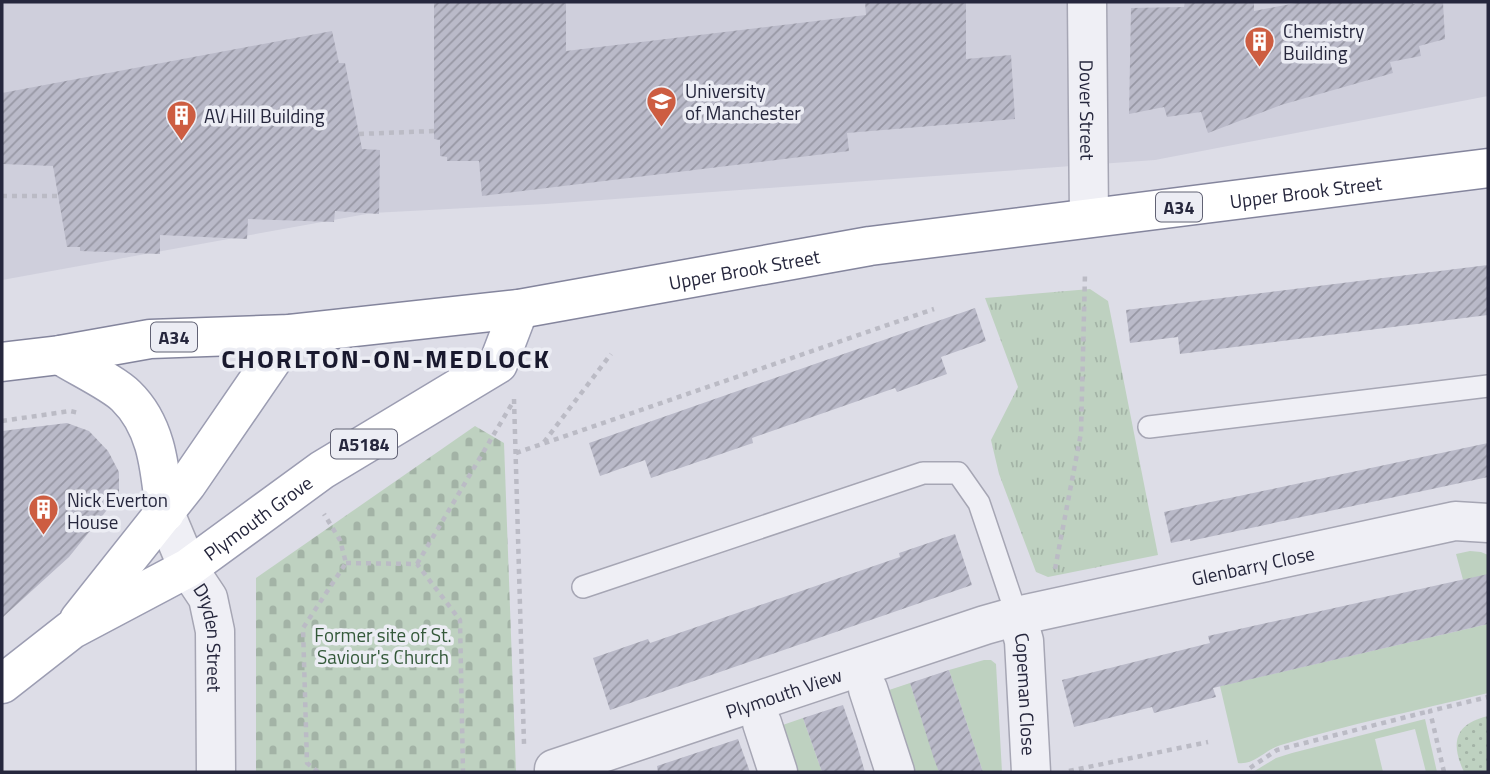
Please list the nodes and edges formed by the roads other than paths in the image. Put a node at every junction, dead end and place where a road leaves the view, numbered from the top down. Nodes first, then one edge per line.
1 (1087, 2) edge
2 (1488, 168) edge
3 (1089, 218) junction
4 (519, 309) junction
5 (290, 334) junction
6 (61, 355) junction
7 (2, 362) edge
8 (1488, 386) edge
9 (1149, 427) dead end
10 (165, 513) junction
11 (1488, 523) edge
12 (188, 568) junction
13 (583, 587) dead end
14 (1017, 616) junction
15 (71, 630) junction
16 (2, 684) edge
17 (868, 689) dead end
18 (762, 723) dead end
19 (539, 764) edge
20 (216, 772) edge
21 (778, 772) edge
22 (895, 772) edge
23 (1031, 772) edge

1 - 3 street, Dover Street
2 - 3 main road, Upper Brook Street / A34
3 - 4 main road, Upper Brook Street / A34
4 - 5 main road, Upper Brook Street / A34
4 - 12 main road, Plymouth Grove / A5184
5 - 6 main road, Upper Brook Street / A34
5 - 10 main road, Plymouth Grove
6 - 7 main road, Upper Brook Street / A34
6 - 10 main road
8 - 9 lane
10 - 12 street, Dryden Street
10 - 15 main road, Plymouth Grove
11 - 14 street, Glenbarry Close
12 - 15 main road, Plymouth Grove
12 - 20 street, Dryden Street
13 - 14 lane
14 - 19 street, Plymouth View
14 - 23 street, Copeman Close
15 - 16 main road, Plymouth Grove
17 - 22 street
18 - 21 street

